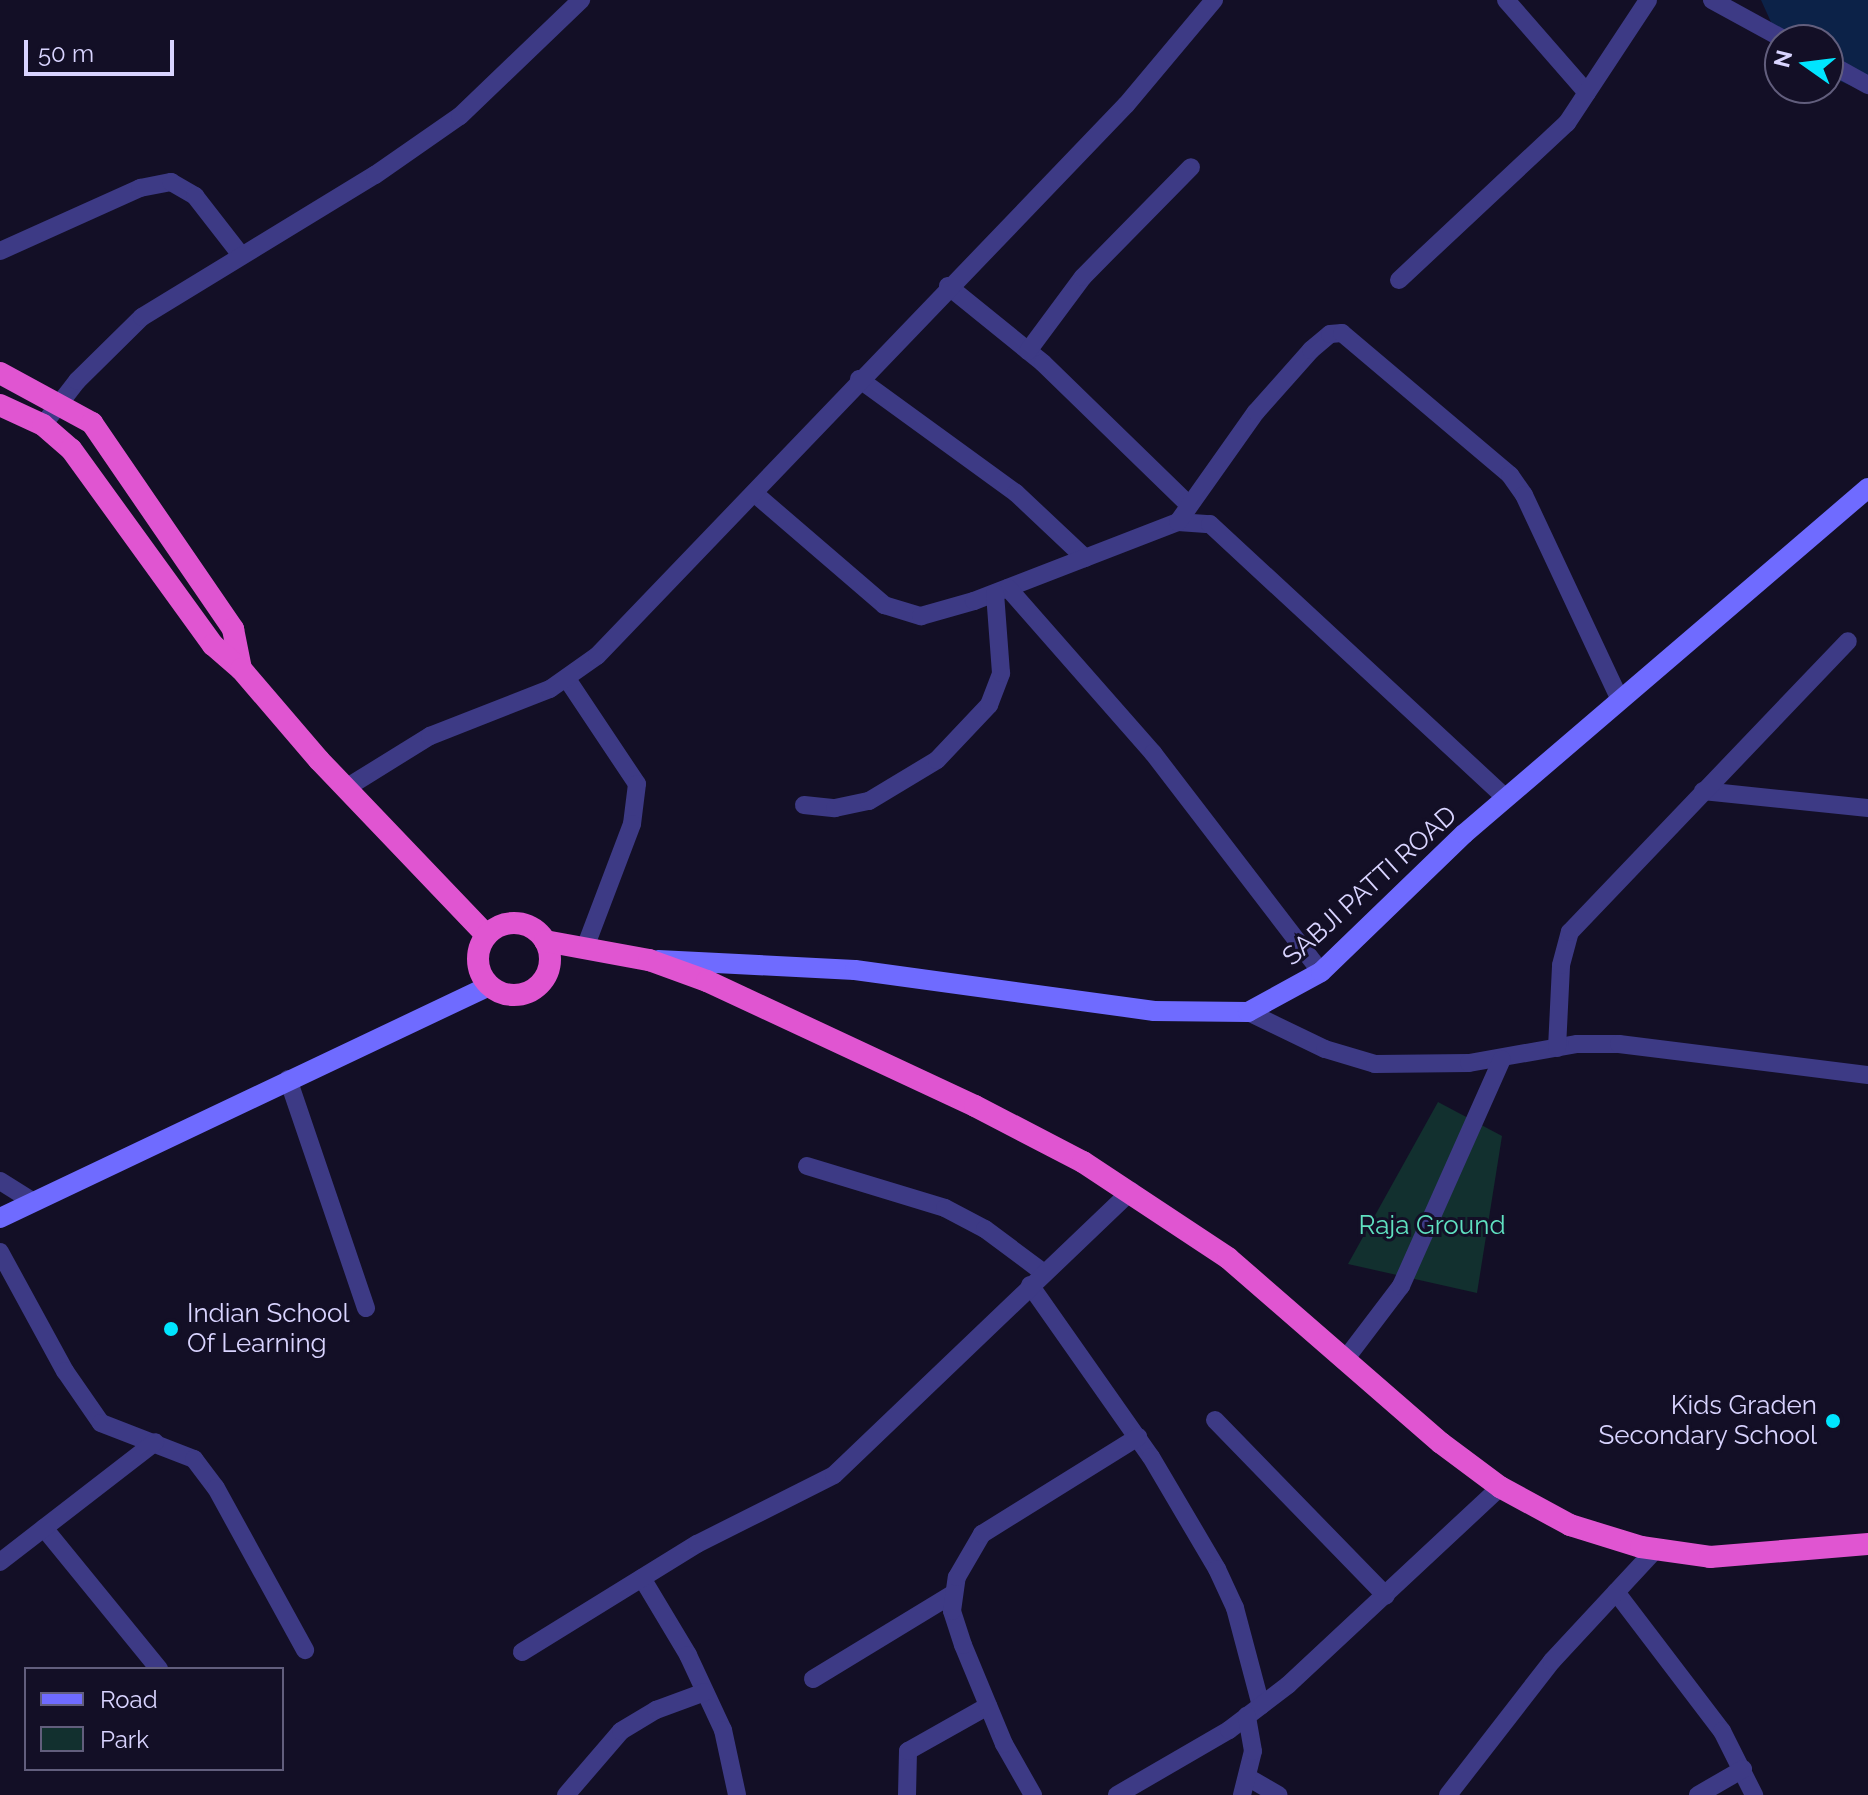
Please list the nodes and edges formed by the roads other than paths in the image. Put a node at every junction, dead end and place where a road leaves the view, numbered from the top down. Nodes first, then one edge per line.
1 (581, 0) edge
2 (1214, 0) edge
3 (1506, 0) edge
4 (1648, 0) edge
5 (1712, 0) edge
6 (1764, 28) edge
7 (1844, 72) edge
8 (1868, 85) edge
9 (1587, 93) junction
10 (1191, 167) dead end
11 (0, 251) edge
12 (241, 255) junction
13 (1399, 280) dead end
14 (948, 286) junction
15 (1028, 351) junction
16 (0, 373) edge
17 (859, 379) junction
18 (61, 402) junction
19 (0, 405) edge
20 (43, 425) junction
21 (1868, 488) edge
22 (754, 493) junction
23 (1189, 505) junction
24 (1178, 522) junction
25 (1085, 558) junction
26 (1002, 590) junction
27 (1848, 641) dead end
28 (241, 669) junction
29 (567, 679) junction
30 (1620, 700) junction
31 (346, 788) junction
32 (1703, 791) junction
33 (1506, 798) junction
34 (804, 805) dead end
35 (1868, 808) edge
36 (486, 935) junction
37 (545, 941) junction
38 (585, 948) junction
39 (649, 960) junction
40 (1321, 972) junction
41 (489, 986) junction
42 (1248, 1012) junction
43 (1557, 1048) junction
44 (1502, 1059) junction
45 (1868, 1075) edge
46 (288, 1079) junction
47 (807, 1166) dead end
48 (0, 1181) edge
49 (1131, 1191) junction
50 (33, 1202) junction
51 (0, 1218) edge
52 (0, 1252) edge
53 (1037, 1279) junction
54 (16, 1281) junction
55 (0, 1295) edge
56 (366, 1308) dead end
57 (1344, 1361) junction
58 (1215, 1420) dead end
59 (1138, 1437) junction
60 (155, 1442) junction
61 (1500, 1487) junction
62 (44, 1528) junction
63 (1868, 1544) edge
64 (1656, 1549) junction
65 (0, 1562) edge
66 (642, 1578) junction
67 (1616, 1592) junction
68 (953, 1594) junction
69 (1386, 1596) junction
70 (305, 1650) dead end
71 (522, 1652) dead end
72 (157, 1667) edge
73 (813, 1679) dead end
74 (705, 1692) junction
75 (988, 1706) junction
76 (1254, 1711) junction
77 (1743, 1769) junction
78 (1246, 1786) edge
79 (566, 1795) edge
80 (737, 1795) edge
81 (907, 1795) edge
82 (1033, 1795) edge
83 (1117, 1795) edge
84 (1278, 1795) edge
85 (1448, 1795) edge
86 (1698, 1795) edge
87 (1754, 1795) edge

1 - 12 street
2 - 14 street
3 - 9 street
4 - 9 street
5 - 6 street
7 - 8 street
9 - 13 street
10 - 15 street
11 - 12 street
12 - 18 street
14 - 15 street
14 - 17 street
15 - 23 street
16 - 18 highway
17 - 22 street
17 - 25 street
18 - 20 street
18 - 28 highway
19 - 20 highway
20 - 28 highway
21 - 30 main road, SABJI PATTI ROAD
22 - 26 street
22 - 29 street
23 - 24 street
23 - 30 street
24 - 25 street
24 - 33 street
25 - 26 street
26 - 34 street
26 - 40 street
27 - 32 street
28 - 31 highway
29 - 31 street
29 - 38 street
30 - 33 main road, SABJI PATTI ROAD
31 - 36 highway
32 - 35 street
32 - 43 street
33 - 40 main road, SABJI PATTI ROAD
36 - 37 highway
36 - 41 highway
37 - 38 highway
37 - 41 highway
38 - 39 highway
39 - 42 main road, SABJI PATTI ROAD
39 - 49 highway
40 - 42 main road, SABJI PATTI ROAD
41 - 46 main road
42 - 44 street
43 - 44 street
43 - 45 street
44 - 57 street
46 - 50 main road
46 - 56 street
47 - 53 street
48 - 50 street
49 - 53 street
49 - 57 highway
50 - 51 main road
52 - 54 street
53 - 59 street
53 - 66 street
54 - 55 street
54 - 60 street
57 - 61 highway
58 - 69 street
59 - 68 street
59 - 76 street
60 - 62 street
60 - 70 street
61 - 64 highway
61 - 69 street
62 - 65 street
62 - 72 street
63 - 64 highway
64 - 67 street
66 - 71 street
66 - 74 street
67 - 77 street
67 - 85 street
68 - 73 street
68 - 75 street
69 - 76 street
74 - 79 street
74 - 80 street
75 - 81 street
75 - 82 street
76 - 78 street
76 - 83 street
77 - 86 street
77 - 87 street
78 - 84 street

